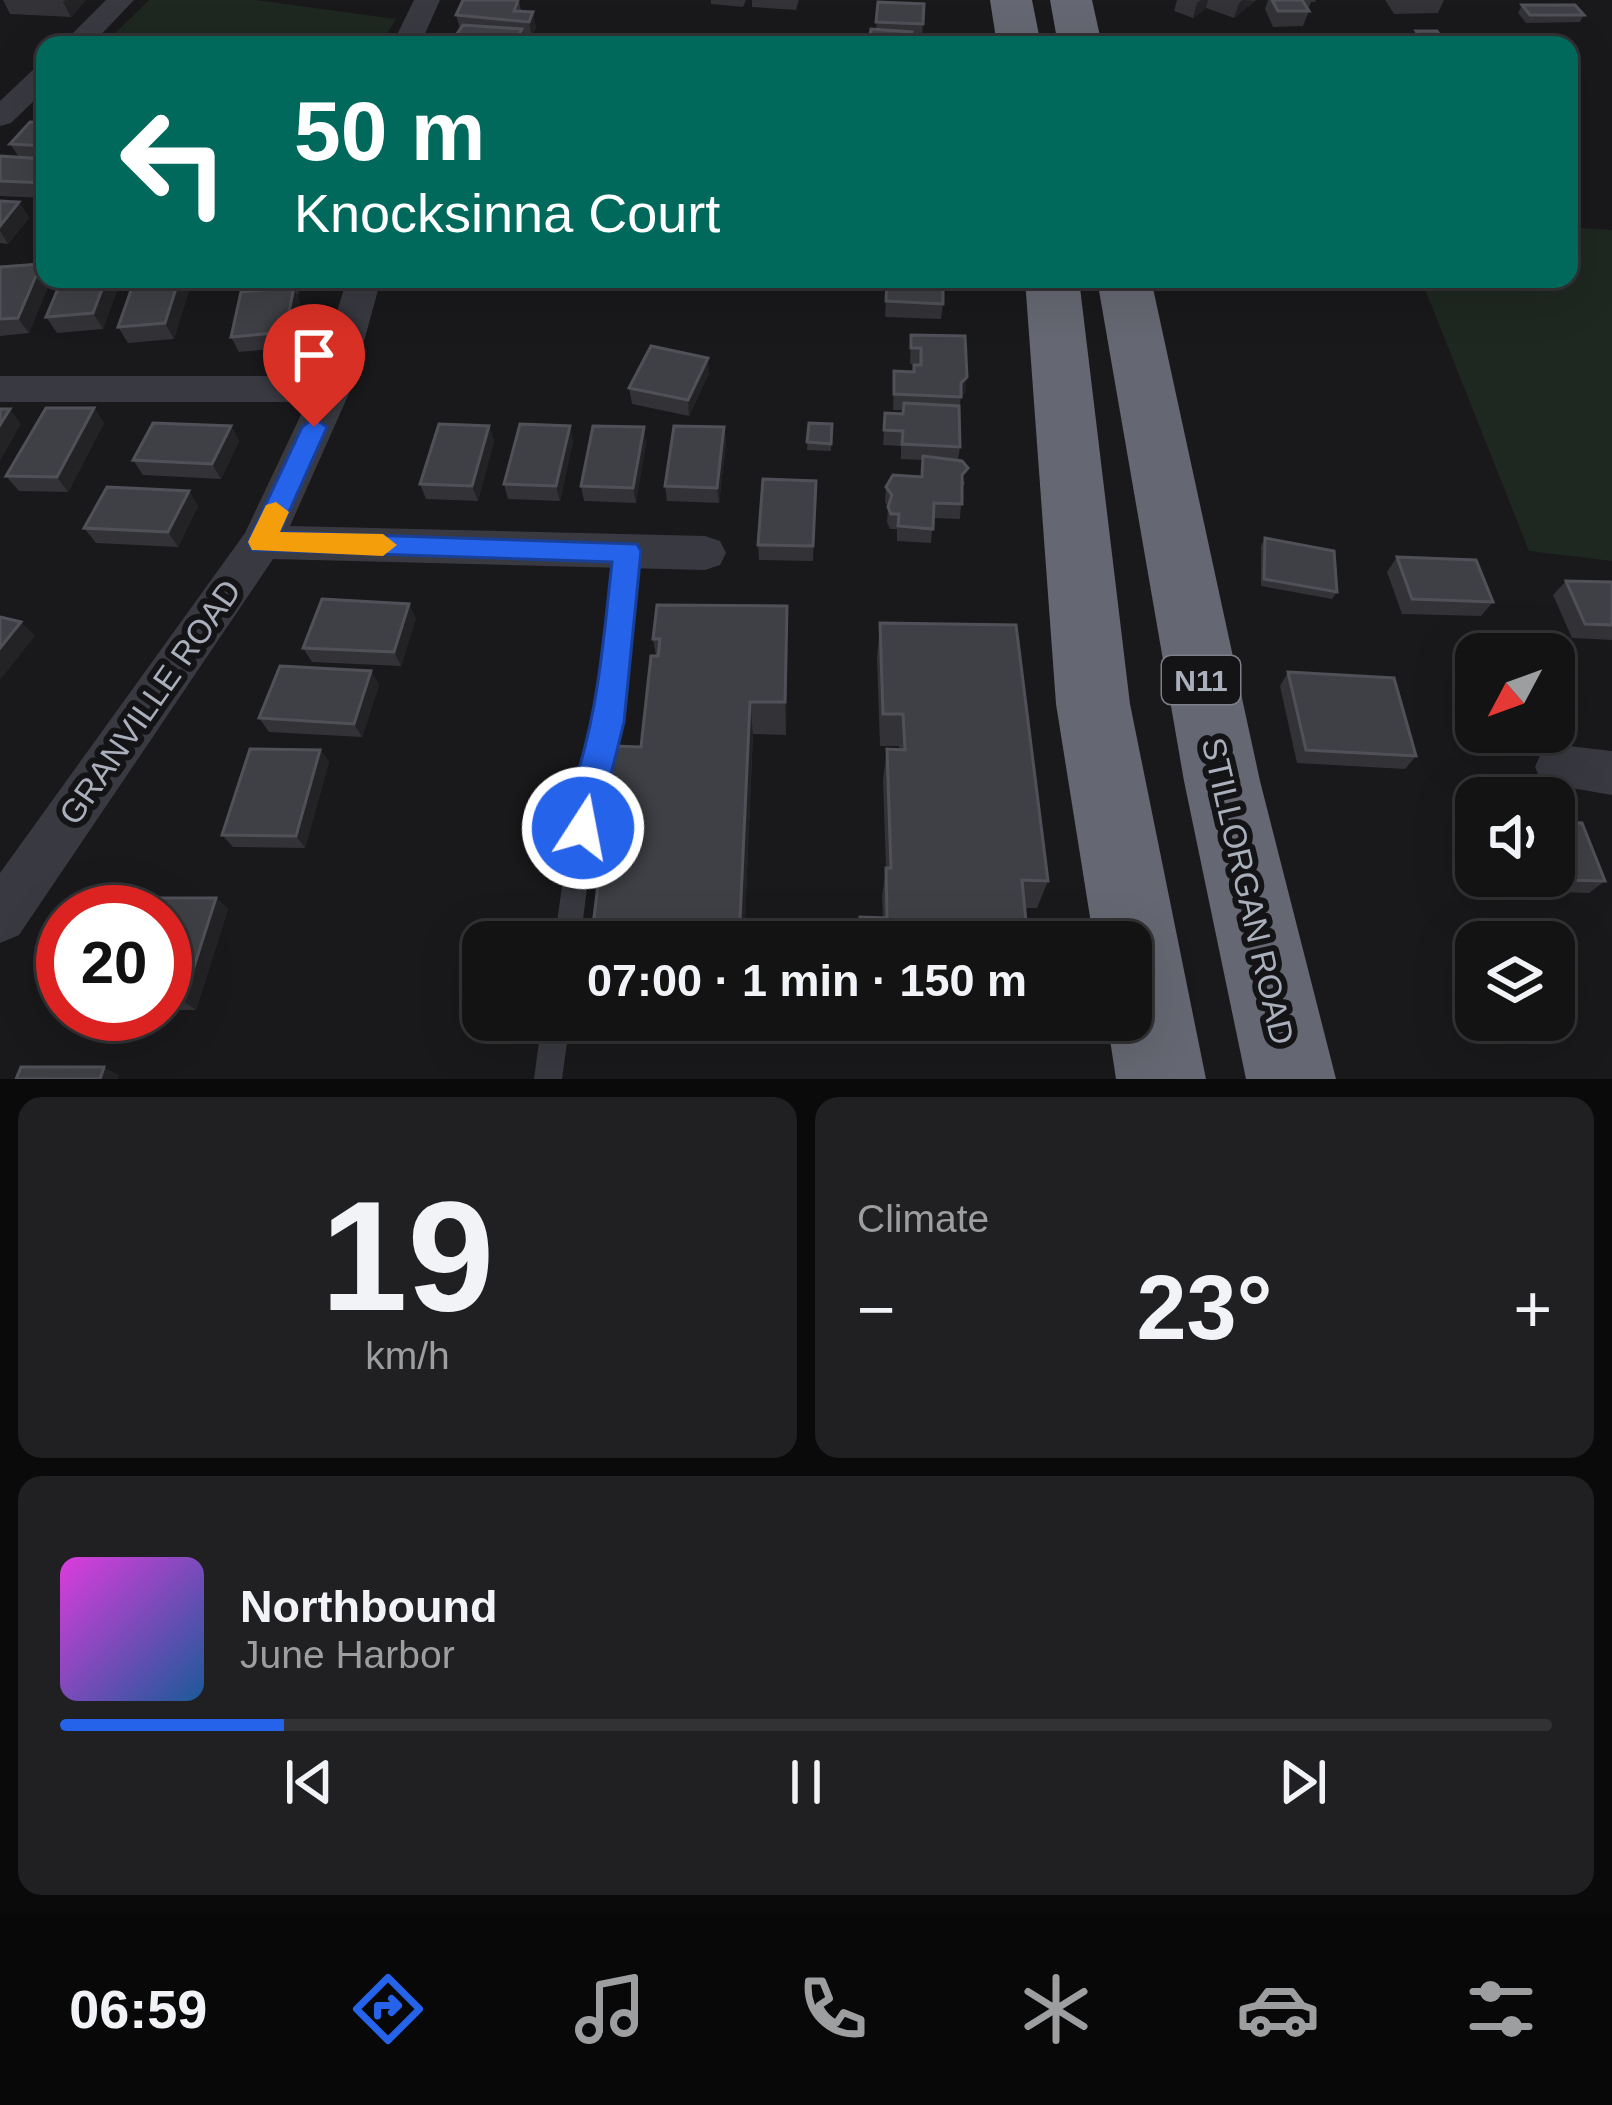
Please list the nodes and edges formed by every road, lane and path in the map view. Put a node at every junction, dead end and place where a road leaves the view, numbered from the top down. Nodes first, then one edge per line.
1 (122, 0) edge
2 (427, 0) edge
3 (1011, 0) edge
4 (1070, 0) edge
5 (84, 36) edge
6 (410, 36) edge
7 (1017, 36) edge
8 (1078, 36) edge
9 (36, 83) edge
10 (0, 117) edge
11 (361, 288) edge
12 (1053, 288) edge
13 (1126, 288) edge
14 (0, 389) edge
15 (332, 389) junction
16 (262, 542) junction
17 (627, 551) junction
18 (705, 554) dead end
19 (1559, 767) dead end
20 (1612, 772) edge
21 (0, 916) edge
22 (570, 921) edge
23 (553, 1041) edge
24 (548, 1079) edge
25 (1161, 1079) edge
26 (1292, 1079) edge

1 - 5 street
2 - 6 street
3 - 7 highway
4 - 8 highway
9 - 10 street
11 - 15 street, GRANVILLE ROAD
12 - 25 highway
13 - 26 highway, STILLORGAN ROAD / N11
14 - 15 street
15 - 16 street, GRANVILLE ROAD
16 - 17 street
16 - 21 street, GRANVILLE ROAD
17 - 18 street
17 - 22 lane
19 - 20 street
23 - 24 lane

